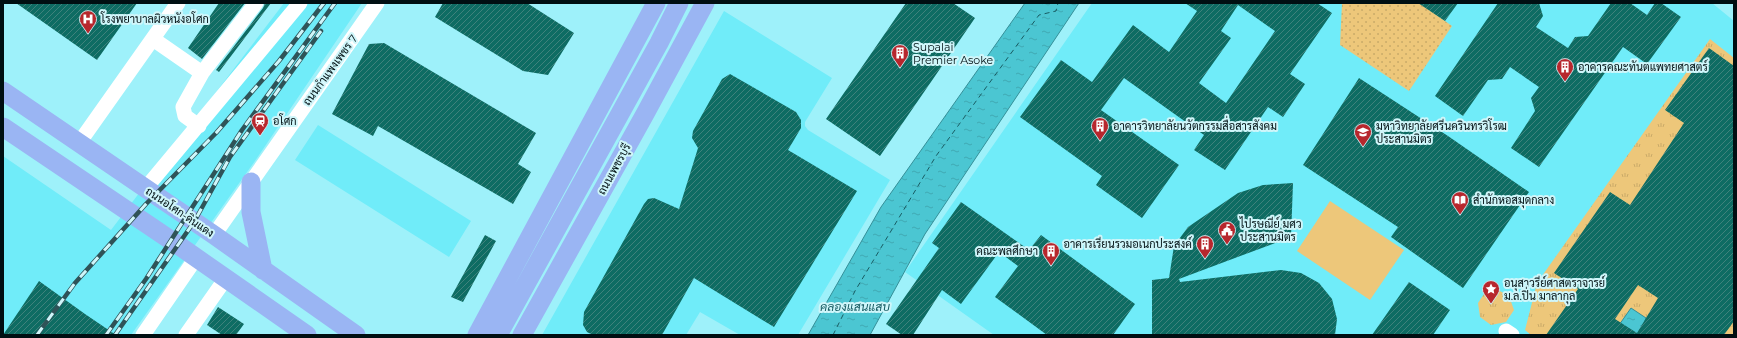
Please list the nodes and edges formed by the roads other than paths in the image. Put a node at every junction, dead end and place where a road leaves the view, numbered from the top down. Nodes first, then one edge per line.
1 (178, 3) edge
2 (256, 3) edge
3 (300, 3) edge
4 (377, 3) edge
5 (656, 3) edge
6 (679, 3) edge
7 (705, 3) edge
8 (153, 39) junction
9 (202, 73) junction
10 (3, 91) edge
11 (199, 126) junction
12 (3, 127) edge
13 (79, 143) junction
14 (251, 182) junction
15 (146, 189) junction
16 (214, 235) junction
17 (527, 243) junction
18 (196, 258) junction
19 (563, 261) junction
20 (263, 270) junction
21 (226, 278) junction
22 (142, 335) edge
23 (186, 335) edge
24 (307, 335) edge
25 (356, 335) edge
26 (477, 335) edge
27 (498, 335) edge
28 (522, 335) edge

1 - 8 street
2 - 9 street
3 - 11 street
4 - 14 street, ถนนกำแพงเพชร 7
5 - 17 main road
6 - 27 main road, ถนนเพชรบุรี
7 - 19 main road, ถนนเพชรบุรี
8 - 9 street
8 - 13 street
9 - 11 street
10 - 13 main road, ถนนอโศก-ดินแดง
11 - 15 street
12 - 18 main road
13 - 15 main road, ถนนอโศก-ดินแดง
14 - 16 street, ถนนกำแพงเพชร 7
14 - 20 main road
15 - 16 main road, ถนนอโศก-ดินแดง
16 - 20 main road, ถนนอโศก-ดินแดง
17 - 19 main road
17 - 26 main road
18 - 21 main road
18 - 22 street
19 - 28 main road, ถนนเพชรบุรี
20 - 25 main road, ถนนอโศก-ดินแดง
21 - 23 street
21 - 24 main road

